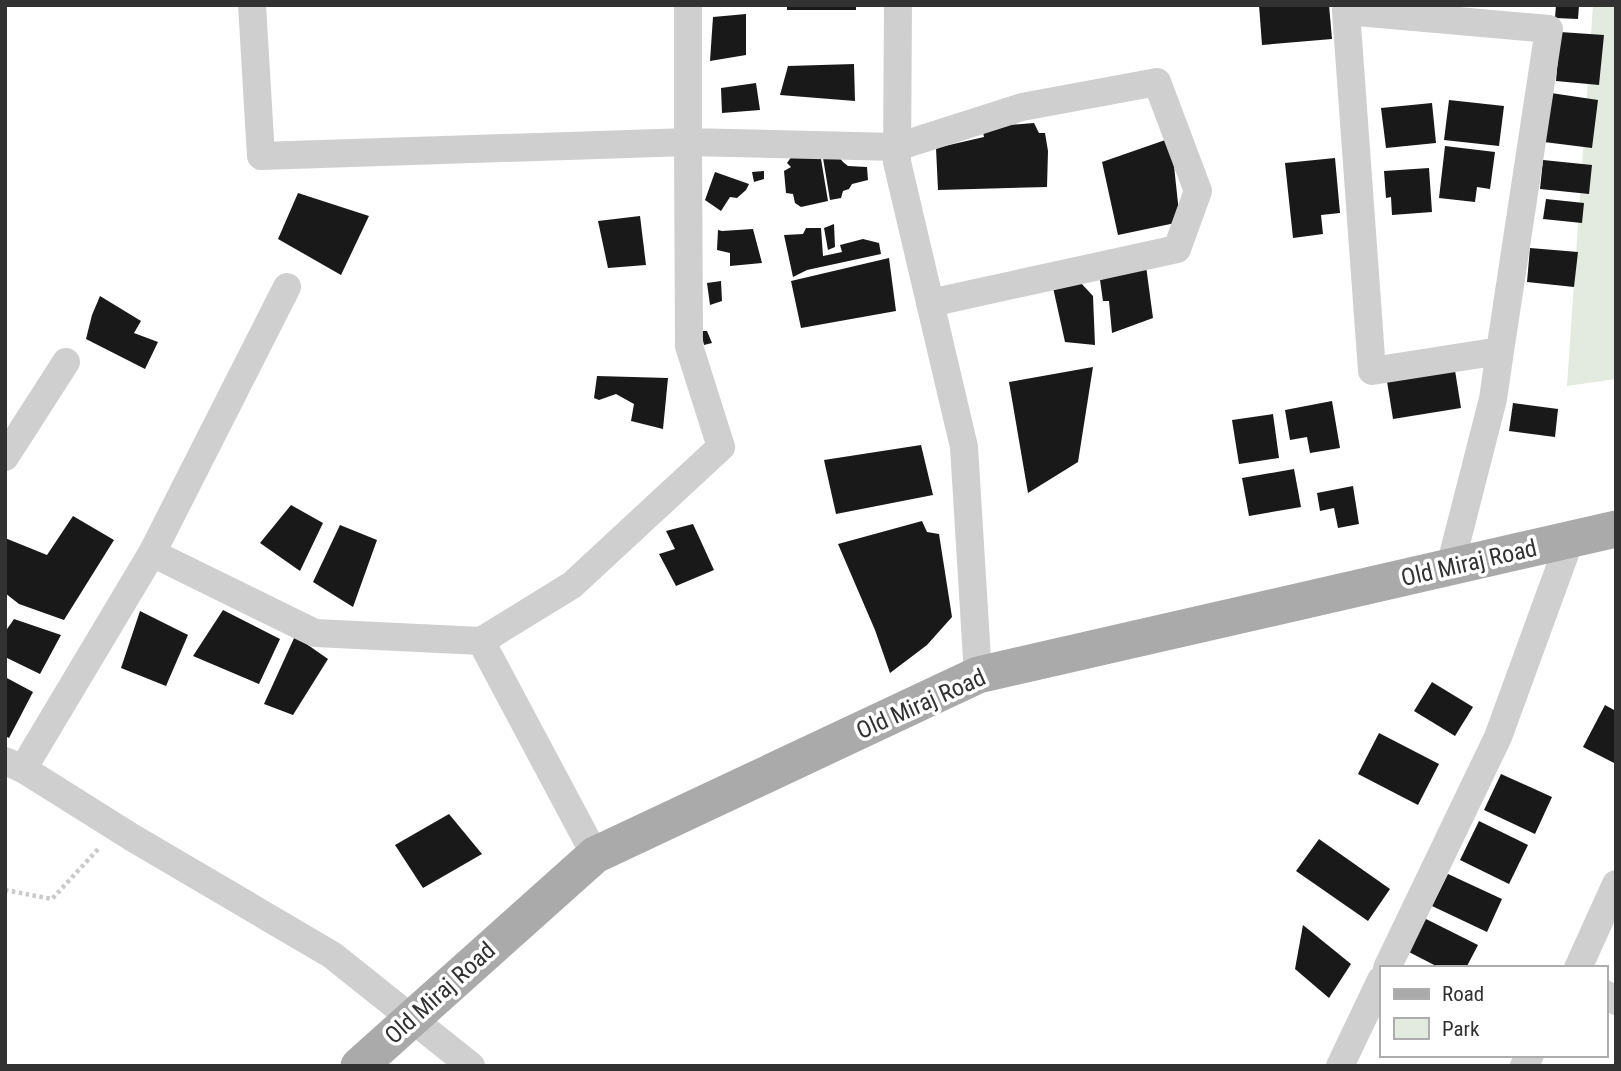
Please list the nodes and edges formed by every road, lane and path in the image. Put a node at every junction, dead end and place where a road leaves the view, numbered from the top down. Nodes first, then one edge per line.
1 (252, 5) edge
2 (688, 5) edge
3 (898, 5) edge
4 (1347, 8) edge
5 (688, 142) junction
6 (897, 147) junction
7 (287, 287) dead end
8 (930, 303) junction
9 (1500, 351) junction
10 (66, 362) dead end
11 (5, 457) edge
12 (1616, 529) edge
13 (1570, 540) junction
14 (152, 553) junction
15 (1450, 567) junction
16 (481, 641) junction
17 (978, 675) junction
18 (14, 765) edge
19 (118, 828) junction
20 (595, 855) junction
21 (1616, 884) edge
22 (5, 890) edge
23 (1388, 966) edge
24 (1579, 966) edge
25 (1380, 982) edge
26 (412, 1018) junction
27 (359, 1066) edge
28 (471, 1066) edge
29 (1340, 1066) edge

1 - 5 street
2 - 5 street
3 - 6 street
4 - 9 street
4 - 9 street
5 - 6 street
5 - 16 street
6 - 8 street
6 - 8 street
7 - 14 street
8 - 17 street
9 - 15 street
10 - 11 street
12 - 13 main road, Old Miraj Road
13 - 15 main road, Old Miraj Road
13 - 23 street
14 - 16 street
14 - 18 street
15 - 17 main road, Old Miraj Road
16 - 20 street
17 - 20 main road, Old Miraj Road
18 - 19 street
19 - 22 path
19 - 26 street
20 - 26 main road, Old Miraj Road
21 - 24 street
25 - 29 street
26 - 27 main road, Old Miraj Road
26 - 28 street

